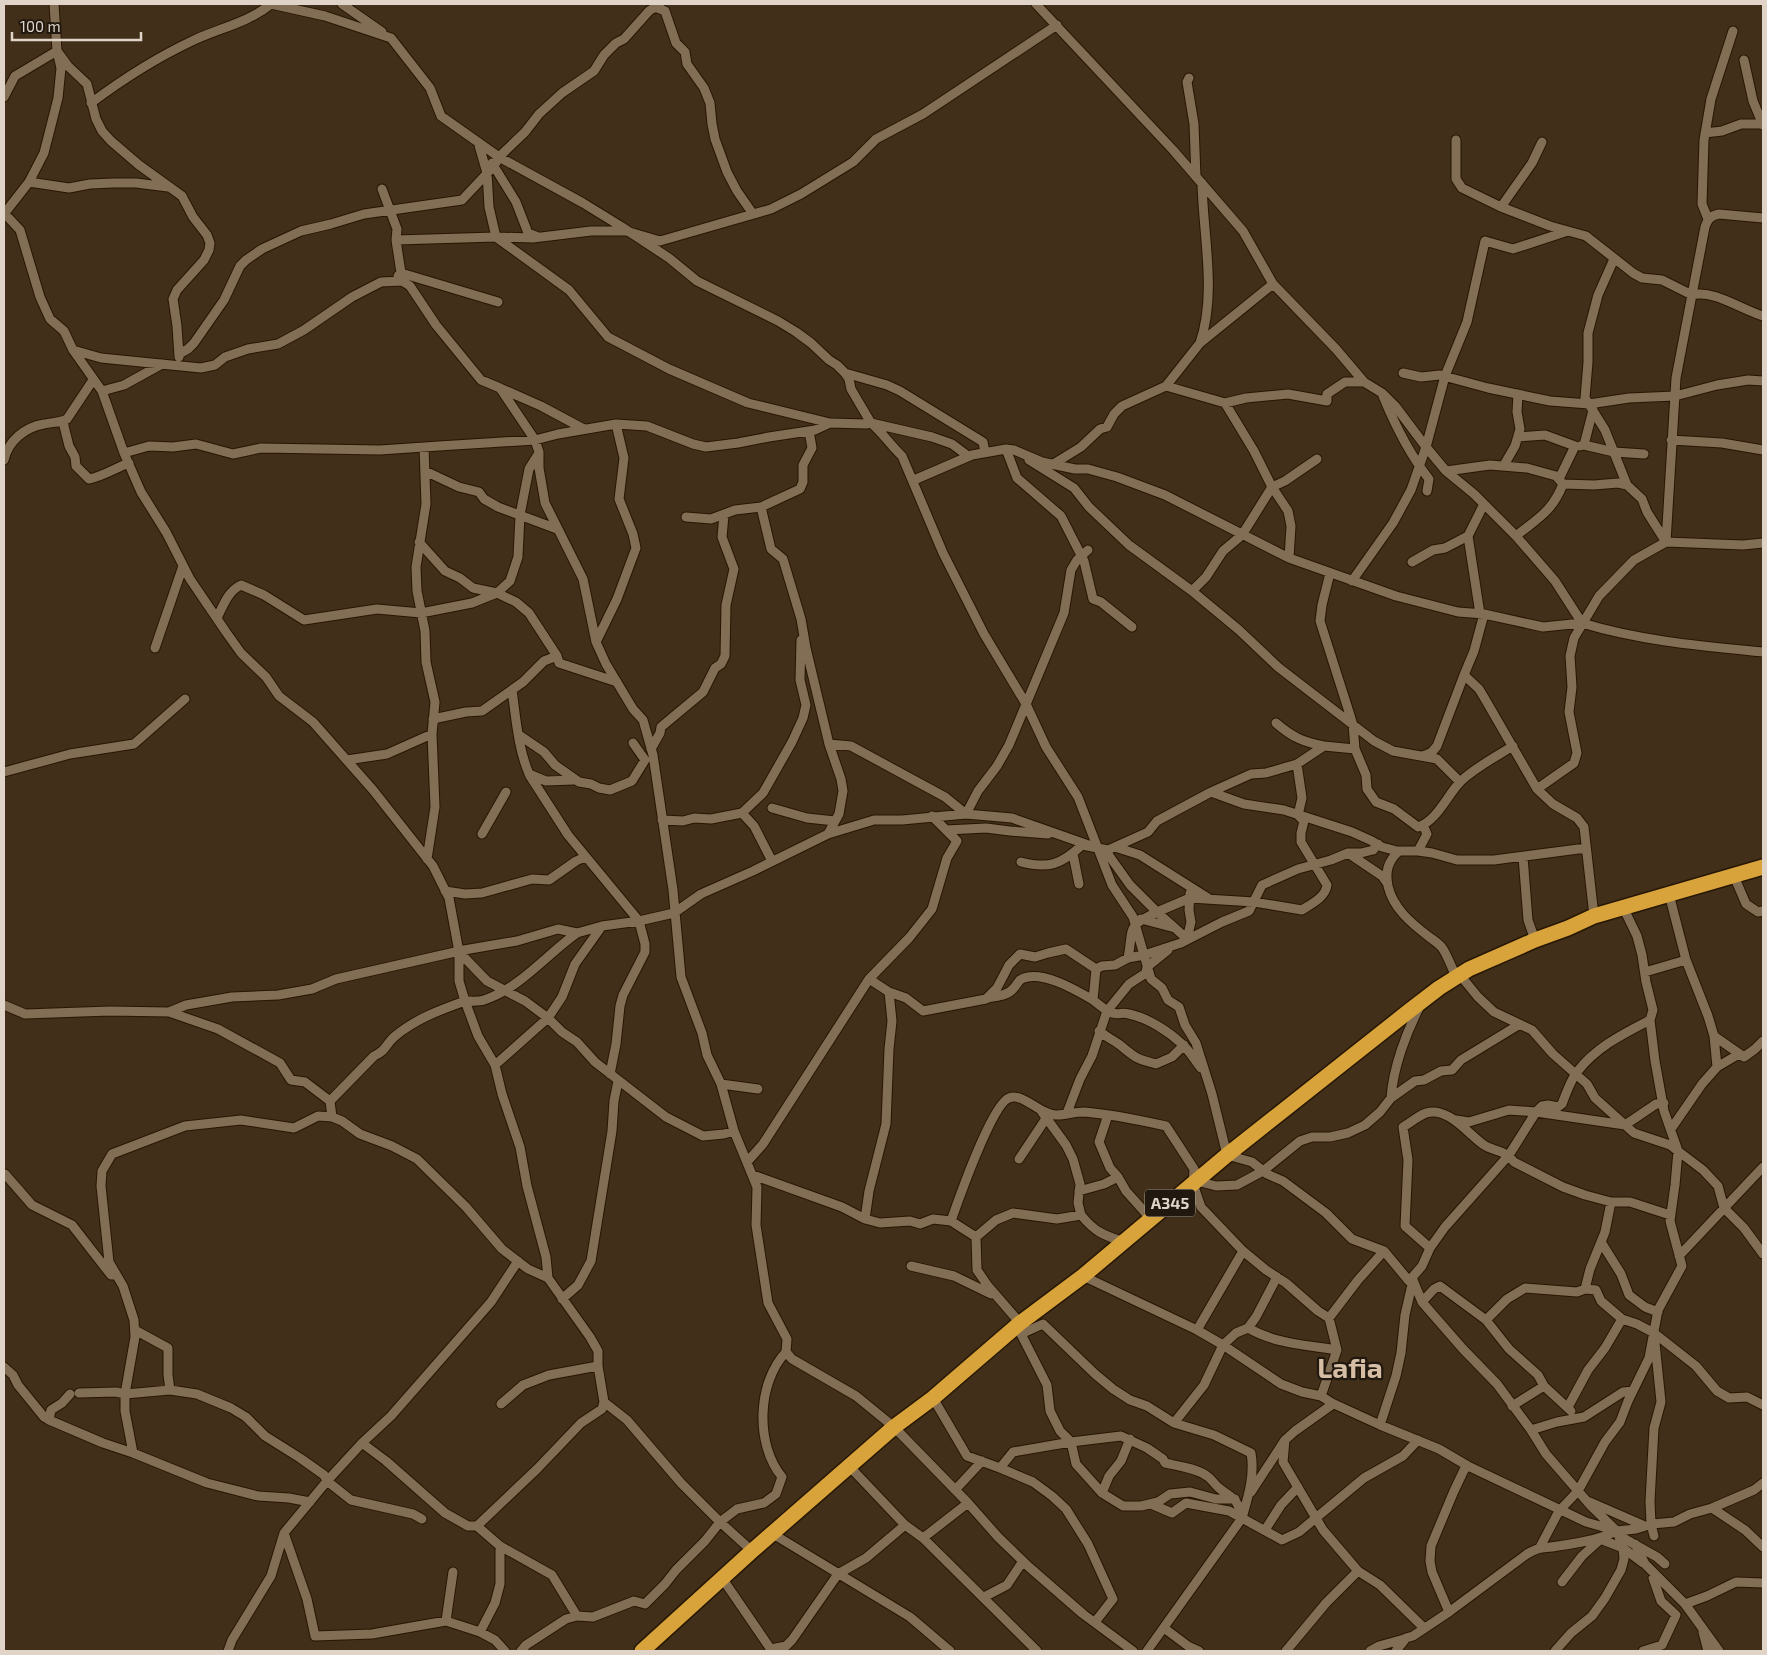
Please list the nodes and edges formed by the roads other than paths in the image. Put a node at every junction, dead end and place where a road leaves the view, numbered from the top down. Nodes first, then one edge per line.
1 (54, 4) edge
2 (271, 4) edge
3 (342, 4) edge
4 (1036, 4) edge
5 (659, 5) edge
6 (1056, 26) junction
7 (1733, 31) dead end
8 (390, 38) junction
9 (58, 51) junction
10 (1744, 60) dead end
11 (1189, 78) dead end
12 (4, 97) edge
13 (91, 103) junction
14 (1763, 125) edge
15 (1705, 133) junction
16 (1456, 140) dead end
17 (478, 142) junction
18 (1542, 142) dead end
19 (499, 157) junction
20 (494, 166) junction
21 (487, 173) junction
22 (1199, 180) junction
23 (29, 182) junction
24 (171, 188) junction
25 (382, 189) dead end
26 (1501, 207) junction
27 (389, 210) junction
28 (4, 214) edge
29 (753, 214) junction
30 (1708, 219) junction
31 (1763, 219) edge
32 (626, 231) junction
33 (1568, 231) junction
34 (496, 237) junction
35 (538, 237) junction
36 (396, 240) junction
37 (1614, 259) junction
38 (401, 273) junction
39 (392, 281) junction
40 (1273, 284) junction
41 (1692, 295) junction
42 (498, 302) dead end
43 (1763, 316) edge
44 (1200, 343) junction
45 (73, 350) junction
46 (179, 354) junction
47 (162, 364) junction
48 (178, 366) junction
49 (845, 373) junction
50 (1403, 373) dead end
51 (1445, 376) junction
52 (93, 380) junction
53 (1763, 381) edge
54 (1364, 382) junction
55 (1166, 386) junction
56 (500, 388) junction
57 (102, 391) junction
58 (1382, 393) junction
59 (1518, 394) junction
60 (1675, 396) junction
61 (1224, 403) junction
62 (1591, 407) junction
63 (62, 422) junction
64 (830, 423) junction
65 (871, 423) junction
66 (616, 424) junction
67 (584, 429) junction
68 (809, 431) junction
69 (1518, 437) junction
70 (535, 440) junction
71 (1671, 440) junction
72 (1579, 446) junction
73 (424, 447) junction
74 (1426, 447) junction
75 (1010, 449) junction
76 (1763, 450) edge
77 (540, 452) junction
78 (985, 452) junction
79 (1614, 452) junction
80 (124, 453) junction
81 (1644, 454) dead end
82 (968, 456) junction
83 (1317, 459) dead end
84 (4, 460) edge
85 (129, 463) junction
86 (1055, 463) junction
87 (1504, 465) junction
88 (1419, 466) junction
89 (425, 471) junction
90 (1446, 471) junction
91 (914, 480) junction
92 (1561, 482) junction
93 (1627, 485) junction
94 (1272, 487) junction
95 (1428, 491) dead end
96 (1484, 504) junction
97 (761, 507) junction
98 (520, 515) junction
99 (724, 515) junction
100 (686, 517) dead end
101 (557, 529) junction
102 (1242, 535) junction
103 (1468, 536) junction
104 (1516, 536) junction
105 (419, 542) junction
106 (1666, 542) junction
107 (1763, 543) edge
108 (1085, 553) junction
109 (1289, 558) junction
110 (1412, 562) dead end
111 (183, 566) junction
112 (1330, 573) junction
113 (1352, 581) junction
114 (1192, 591) junction
115 (497, 593) junction
116 (421, 613) junction
117 (1482, 614) junction
118 (217, 618) junction
119 (1582, 623) junction
120 (802, 624) junction
121 (1132, 628) dead end
122 (596, 642) junction
123 (155, 648) dead end
124 (1763, 652) edge
125 (557, 656) junction
126 (1464, 675) junction
127 (617, 682) junction
128 (512, 690) junction
129 (818, 693) junction
130 (185, 699) dead end
131 (1026, 704) junction
132 (804, 712) junction
133 (434, 719) junction
134 (1276, 723) dead end
135 (1353, 725) junction
136 (432, 734) junction
137 (519, 735) junction
138 (633, 743) dead end
139 (829, 744) junction
140 (1324, 746) junction
141 (1513, 746) junction
142 (651, 749) junction
143 (1355, 749) junction
144 (1424, 756) junction
145 (347, 760) junction
146 (1297, 764) junction
147 (4, 772) edge
148 (528, 773) junction
149 (575, 780) junction
150 (1460, 782) junction
151 (1537, 789) junction
152 (506, 792) dead end
153 (1211, 792) junction
154 (772, 808) dead end
155 (742, 813) junction
156 (966, 814) junction
157 (1298, 815) junction
158 (932, 816) junction
159 (662, 820) junction
160 (835, 821) junction
161 (1422, 825) junction
162 (946, 830) junction
163 (482, 834) dead end
164 (828, 834) junction
165 (1076, 840) junction
166 (1378, 844) junction
167 (1115, 847) junction
168 (1586, 848) junction
169 (1101, 849) junction
170 (1399, 851) junction
171 (1418, 851) junction
172 (1348, 853) junction
173 (1073, 854) junction
174 (585, 857) junction
175 (1522, 857) junction
176 (428, 858) junction
177 (772, 861) junction
178 (1021, 862) dead end
179 (1314, 865) junction
180 (1763, 867) edge
181 (1734, 876) junction
182 (1387, 883) junction
183 (1079, 884) dead end
184 (1189, 885) junction
185 (445, 891) junction
186 (1669, 894) junction
187 (1190, 898) junction
188 (1208, 898) junction
189 (1254, 902) junction
190 (1623, 907) junction
191 (1763, 911) edge
192 (1157, 912) junction
193 (674, 913) junction
194 (1594, 916) junction
195 (639, 921) junction
196 (1137, 921) junction
197 (602, 926) junction
198 (1175, 928) junction
199 (577, 933) junction
200 (1535, 940) junction
201 (1183, 941) junction
202 (459, 952) junction
203 (1144, 955) junction
204 (1128, 958) junction
205 (1686, 960) junction
206 (1148, 967) junction
207 (1096, 969) junction
208 (1645, 972) junction
209 (1458, 976) junction
210 (869, 979) junction
211 (505, 990) junction
212 (889, 992) junction
213 (986, 999) junction
214 (465, 1000) junction
215 (1093, 1000) junction
216 (1422, 1001) junction
217 (4, 1004) edge
218 (1107, 1011) junction
219 (169, 1012) junction
220 (548, 1018) junction
221 (1650, 1020) junction
222 (1520, 1024) junction
223 (1099, 1032) junction
224 (1714, 1036) junction
225 (1763, 1041) edge
226 (1184, 1045) junction
227 (1739, 1054) junction
228 (495, 1065) junction
229 (1717, 1067) junction
230 (1204, 1071) junction
231 (1576, 1073) junction
232 (610, 1074) junction
233 (618, 1081) junction
234 (721, 1084) junction
235 (758, 1089) dead end
236 (1391, 1098) junction
237 (330, 1101) junction
238 (1664, 1103) junction
239 (1536, 1112) junction
240 (1067, 1113) junction
241 (1046, 1114) junction
242 (1108, 1115) junction
243 (332, 1117) junction
244 (1456, 1120) junction
245 (1625, 1125) junction
246 (1671, 1129) junction
247 (734, 1131) junction
248 (1678, 1150) junction
249 (1227, 1155) junction
250 (1509, 1155) junction
251 (1019, 1159) dead end
252 (747, 1162) junction
253 (1763, 1167) edge
254 (1263, 1171) junction
255 (4, 1174) edge
256 (753, 1175) junction
257 (1118, 1177) junction
258 (1195, 1182) junction
259 (1079, 1191) junction
260 (1610, 1202) junction
261 (1724, 1208) junction
262 (1081, 1215) junction
263 (1670, 1215) junction
264 (865, 1219) junction
265 (1151, 1219) junction
266 (951, 1220) junction
267 (976, 1237) junction
268 (1124, 1242) junction
269 (1601, 1242) junction
270 (1430, 1248) junction
271 (1243, 1251) junction
272 (1384, 1252) junction
273 (1763, 1254) edge
274 (1679, 1256) junction
275 (518, 1261) junction
276 (911, 1266) dead end
277 (117, 1274) junction
278 (1083, 1276) junction
279 (548, 1278) junction
280 (1277, 1278) junction
281 (1411, 1281) junction
282 (1585, 1289) junction
283 (562, 1299) junction
284 (1422, 1302) junction
285 (1005, 1304) junction
286 (1658, 1312) junction
287 (1329, 1318) junction
288 (1622, 1319) junction
289 (1486, 1320) junction
290 (1248, 1328) junction
291 (1020, 1329) junction
292 (135, 1330) junction
293 (1197, 1330) junction
294 (1654, 1333) junction
295 (1223, 1345) junction
296 (1337, 1350) junction
297 (786, 1352) junction
298 (598, 1366) junction
299 (4, 1367) edge
300 (1544, 1386) junction
301 (170, 1390) junction
302 (1632, 1390) junction
303 (125, 1394) junction
304 (1321, 1396) junction
305 (933, 1398) junction
306 (604, 1402) junction
307 (501, 1404) dead end
308 (1333, 1404) junction
309 (1763, 1405) edge
310 (1512, 1406) junction
311 (1568, 1407) junction
312 (1579, 1418) junction
313 (49, 1420) junction
314 (1174, 1423) junction
315 (1380, 1425) junction
316 (894, 1427) junction
317 (1531, 1430) junction
318 (1130, 1439) junction
319 (1285, 1440) junction
320 (1418, 1440) junction
321 (1071, 1442) junction
322 (362, 1443) junction
323 (133, 1453) junction
324 (982, 1461) junction
325 (1468, 1466) junction
326 (850, 1467) junction
327 (1000, 1468) junction
328 (327, 1481) junction
329 (1763, 1482) edge
330 (1298, 1486) junction
331 (955, 1490) junction
332 (1578, 1491) junction
333 (1102, 1493) junction
334 (1249, 1494) junction
335 (1235, 1499) junction
336 (1586, 1500) junction
337 (310, 1502) junction
338 (968, 1503) junction
339 (1151, 1504) junction
340 (1712, 1508) junction
341 (1559, 1511) junction
342 (1242, 1518) junction
343 (422, 1519) dead end
344 (1315, 1519) junction
345 (720, 1522) junction
346 (905, 1525) junction
347 (1648, 1525) junction
348 (477, 1526) junction
349 (1265, 1530) junction
350 (1616, 1531) junction
351 (1627, 1531) junction
352 (284, 1533) junction
353 (773, 1534) junction
354 (1654, 1536) dead end
355 (924, 1538) junction
356 (1601, 1539) junction
357 (1635, 1545) junction
358 (500, 1546) junction
359 (1540, 1547) junction
360 (1763, 1547) edge
361 (1623, 1548) junction
362 (752, 1551) junction
363 (1023, 1561) junction
364 (1645, 1564) junction
365 (1664, 1564) dead end
366 (1358, 1570) junction
367 (453, 1572) dead end
368 (838, 1574) junction
369 (722, 1578) junction
370 (1653, 1578) dead end
371 (1562, 1582) dead end
372 (1763, 1584) edge
373 (984, 1598) junction
374 (1685, 1604) junction
375 (1449, 1612) junction
376 (576, 1616) junction
377 (446, 1620) junction
378 (1095, 1622) junction
379 (1701, 1626) junction
380 (1164, 1628) junction
381 (1424, 1628) junction
382 (480, 1632) junction
383 (1406, 1638) junction
384 (772, 1650) edge
385 (230, 1651) edge
386 (505, 1651) edge
387 (522, 1651) edge
388 (642, 1651) edge
389 (950, 1651) edge
390 (1037, 1651) edge
391 (1132, 1651) edge
392 (1147, 1651) edge
393 (1198, 1651) edge
394 (1286, 1651) edge
395 (1370, 1651) edge
396 (1396, 1651) edge
397 (1554, 1651) edge
398 (1643, 1651) edge
399 (1708, 1651) edge
400 (1719, 1651) edge

1 - 9 street
2 - 8 street
2 - 13 street
3 - 8 street
4 - 6 street
5 - 19 street
5 - 29 street
6 - 22 street
6 - 29 street
7 - 15 street
8 - 17 street
9 - 12 street
9 - 13 street
9 - 23 street
10 - 14 street
11 - 22 street
13 - 24 street
14 - 15 street
15 - 30 street
16 - 26 street
17 - 19 street
17 - 20 street
17 - 21 street
18 - 26 street
19 - 20 street
19 - 32 street
20 - 21 street
20 - 35 street
21 - 27 street
21 - 34 street
22 - 40 street
22 - 44 street
23 - 24 street
23 - 28 street
24 - 46 street
25 - 27 street
26 - 33 street
27 - 36 street
27 - 46 street
28 - 45 street
29 - 32 street
30 - 31 street
30 - 41 street
32 - 35 street
32 - 49 street
33 - 37 street
33 - 51 street
34 - 35 street
34 - 36 street
34 - 64 street
36 - 38 street
37 - 41 street
37 - 62 street
38 - 39 street
38 - 42 street
39 - 48 street
39 - 56 street
40 - 44 street
40 - 54 street
41 - 43 street
41 - 60 street
44 - 55 street
45 - 47 street
45 - 52 street
46 - 48 street
47 - 48 street
47 - 57 street
49 - 65 street
49 - 78 street
50 - 51 street
51 - 59 street
51 - 74 street
52 - 57 street
52 - 63 street
53 - 60 street
54 - 58 street
54 - 61 street
55 - 61 street
55 - 86 street
56 - 67 street
56 - 70 street
57 - 80 street
58 - 74 street
58 - 88 street
59 - 62 street
59 - 69 street
60 - 62 street
60 - 71 street
61 - 94 street
62 - 72 street
62 - 79 street
63 - 84 street
63 - 85 street
64 - 65 street
64 - 68 street
65 - 82 street
65 - 91 street
66 - 67 street
66 - 68 street
66 - 122 street
67 - 70 street
68 - 97 street
69 - 72 street
69 - 87 street
70 - 73 street
70 - 77 street
71 - 76 street
71 - 106 street
72 - 79 street
72 - 92 street
73 - 80 street
73 - 89 street
74 - 88 street
74 - 90 street
75 - 78 street
75 - 86 street
75 - 108 street
75 - 114 street
77 - 98 street
77 - 101 street
78 - 82 street
79 - 81 street
79 - 93 street
80 - 85 street
82 - 91 street
83 - 94 street
85 - 111 street
86 - 102 street
87 - 90 street
87 - 92 street
88 - 95 street
88 - 113 street
89 - 98 street
89 - 105 street
90 - 96 street
91 - 131 street
92 - 93 street
92 - 104 street
93 - 106 street
94 - 102 street
94 - 109 street
96 - 103 street
96 - 104 street
97 - 99 street
97 - 120 street
98 - 101 street
98 - 115 street
99 - 100 street
99 - 142 street
101 - 122 street
102 - 109 street
102 - 114 street
103 - 110 street
103 - 117 street
104 - 119 street
105 - 115 street
105 - 116 street
106 - 107 street
106 - 119 street
108 - 121 street
108 - 131 street
109 - 112 street
111 - 118 street
111 - 123 street
112 - 113 street
112 - 135 street
113 - 117 street
114 - 135 street
115 - 116 street
115 - 125 street
116 - 118 street
116 - 133 street
117 - 119 street
117 - 126 street
118 - 145 street
119 - 124 street
119 - 151 street
120 - 129 street
120 - 132 street
122 - 127 street
125 - 127 street
125 - 128 street
126 - 141 street
126 - 144 street
127 - 142 street
128 - 133 street
128 - 137 street
129 - 132 street
129 - 139 street
130 - 147 street
131 - 156 street
131 - 169 street
132 - 155 street
133 - 136 street
134 - 140 street
135 - 143 street
135 - 144 street
136 - 145 street
136 - 176 street
137 - 148 street
137 - 149 street
138 - 149 street
139 - 156 street
139 - 160 street
140 - 143 street
140 - 146 street
141 - 150 street
141 - 151 street
142 - 159 street
143 - 161 street
144 - 150 street
145 - 176 street
146 - 153 street
146 - 157 street
148 - 149 street
148 - 174 street
150 - 161 street
151 - 168 street
152 - 163 street
153 - 157 street
153 - 167 street
154 - 160 street
155 - 159 street
155 - 177 street
156 - 158 street
156 - 165 street
157 - 166 street
157 - 179 street
158 - 162 street
158 - 164 street
159 - 193 street
160 - 164 street
161 - 171 street
162 - 165 street
162 - 210 street
164 - 177 street
165 - 169 street
166 - 170 street
166 - 172 street
167 - 169 street
167 - 184 street
168 - 175 street
168 - 194 street
169 - 173 street
169 - 192 street
169 - 196 street
170 - 171 street
170 - 182 street
171 - 175 street
172 - 179 street
172 - 182 street
173 - 178 street
173 - 183 street
174 - 185 street
174 - 195 street
175 - 200 street
176 - 185 street
177 - 193 street
179 - 189 street
179 - 189 street
180 - 181 highway, A345
181 - 186 highway, A345
181 - 191 street
182 - 209 street
184 - 187 street
184 - 188 street
185 - 202 street
186 - 190 highway, A345
186 - 205 street
187 - 188 street
187 - 192 street
187 - 201 street
188 - 189 street
189 - 201 street
190 - 194 highway, A345
190 - 208 street
192 - 196 street
192 - 198 street
193 - 195 street
193 - 234 street
194 - 200 highway, A345
195 - 197 street
195 - 232 street
196 - 198 street
196 - 203 street
196 - 204 street
197 - 199 street
197 - 220 street
198 - 201 street
199 - 202 street
199 - 211 street
200 - 209 highway, A345
201 - 203 street
201 - 206 street
202 - 211 street
202 - 214 street
202 - 219 street
203 - 204 street
203 - 206 street
204 - 207 street
205 - 208 street
205 - 224 street
206 - 218 street
206 - 230 street
207 - 213 street
207 - 215 street
208 - 221 street
209 - 216 highway, A345
209 - 222 street
210 - 212 street
210 - 252 street
211 - 214 street
211 - 220 street
212 - 213 street
212 - 264 street
213 - 215 street
214 - 228 street
214 - 237 street
215 - 218 street
216 - 236 street
216 - 249 highway, A345
217 - 219 street
218 - 223 street
218 - 226 street
219 - 237 street
220 - 228 street
220 - 232 street
221 - 231 street
221 - 238 street
222 - 231 street
222 - 236 street
223 - 226 street
223 - 240 street
224 - 227 street
224 - 229 street
225 - 227 street
226 - 230 street
227 - 229 street
228 - 279 street
229 - 246 street
230 - 249 street
231 - 239 street
231 - 245 street
232 - 233 street
233 - 247 street
233 - 283 street
234 - 235 street
234 - 247 street
236 - 254 street
237 - 243 street
238 - 245 street
238 - 246 street
239 - 244 street
239 - 245 street
239 - 250 street
240 - 241 street
240 - 242 street
241 - 251 street
241 - 259 street
241 - 266 street
242 - 257 street
242 - 258 street
243 - 275 street
243 - 277 street
244 - 250 street
244 - 270 street
245 - 248 street
246 - 248 street
247 - 252 street
248 - 261 street
248 - 263 street
249 - 254 street
249 - 258 highway, A345
250 - 260 street
250 - 270 street
252 - 256 street
253 - 261 street
254 - 258 street
254 - 272 street
255 - 277 street
256 - 264 street
256 - 297 street
257 - 259 street
257 - 265 street
258 - 265 highway, A345
258 - 271 street
259 - 262 street
260 - 263 street
260 - 269 street
261 - 273 street
261 - 274 street
262 - 267 street
262 - 268 street
263 - 274 street
264 - 266 street
265 - 268 highway, A345
266 - 267 street
267 - 285 street
268 - 278 highway, A345
269 - 282 street
269 - 286 street
270 - 281 street
271 - 280 street
271 - 293 street
272 - 281 street
272 - 287 street
274 - 286 street
275 - 279 street
275 - 322 street
276 - 285 street
277 - 292 street
278 - 291 highway, A345
278 - 293 street
279 - 283 street
280 - 287 street
280 - 290 street
281 - 284 street
281 - 315 street
282 - 288 street
282 - 289 street
283 - 298 street
284 - 289 street
284 - 310 street
285 - 291 street
286 - 294 street
287 - 296 street
288 - 294 street
288 - 311 street
289 - 300 street
290 - 295 street
290 - 296 street
291 - 305 highway, A345
291 - 314 street
291 - 321 street
292 - 301 street
292 - 303 street
293 - 295 street
294 - 302 street
294 - 309 street
294 - 347 street
295 - 304 street
295 - 314 street
296 - 304 street
297 - 316 street
297 - 345 street
298 - 306 street
298 - 307 street
299 - 313 street
300 - 310 street
300 - 311 street
301 - 303 street
301 - 328 street
302 - 312 street
302 - 332 street
303 - 313 street
303 - 323 street
304 - 308 street
305 - 316 highway, A345
305 - 324 street
306 - 345 street
306 - 348 street
308 - 315 street
308 - 319 street
310 - 317 street
311 - 312 street
312 - 317 street
313 - 323 street
314 - 334 street
315 - 320 street
316 - 326 highway, A345
316 - 331 street
317 - 332 street
318 - 321 street
318 - 333 street
318 - 335 street
319 - 330 street
319 - 334 street
320 - 325 street
320 - 344 street
321 - 327 street
321 - 333 street
322 - 328 street
322 - 348 street
323 - 337 street
324 - 327 street
324 - 331 street
325 - 341 street
325 - 375 street
326 - 346 street
326 - 353 highway, A345
327 - 378 street
328 - 337 street
328 - 343 street
329 - 340 street
330 - 344 street
330 - 349 street
331 - 338 street
332 - 336 street
332 - 341 street
333 - 339 street
334 - 342 street
335 - 339 street
335 - 342 street
336 - 347 street
336 - 350 street
337 - 352 street
338 - 355 street
338 - 363 street
339 - 342 street
340 - 347 street
340 - 360 street
341 - 350 street
341 - 359 street
342 - 349 street
342 - 380 street
344 - 349 street
344 - 366 street
345 - 362 street
345 - 376 street
346 - 355 street
346 - 368 street
347 - 351 street
347 - 354 street
348 - 358 street
350 - 351 street
350 - 356 street
350 - 357 street
350 - 361 street
351 - 357 street
352 - 377 street
352 - 385 street
353 - 362 highway, A345
353 - 368 street
355 - 373 street
356 - 359 street
356 - 361 street
356 - 371 street
357 - 364 street
357 - 365 street
358 - 376 street
358 - 382 street
359 - 375 street
361 - 364 street
361 - 397 street
362 - 369 highway, A345
363 - 373 street
363 - 378 street
364 - 374 street
366 - 381 street
366 - 394 street
367 - 377 street
368 - 384 street
368 - 389 street
369 - 384 street
369 - 388 highway, A345
370 - 398 street
372 - 374 street
373 - 390 street
374 - 379 street
375 - 381 street
376 - 387 street
377 - 382 street
378 - 391 street
379 - 399 street
379 - 400 street
380 - 392 street
380 - 393 street
381 - 383 street
382 - 386 street
383 - 395 street
383 - 396 street

